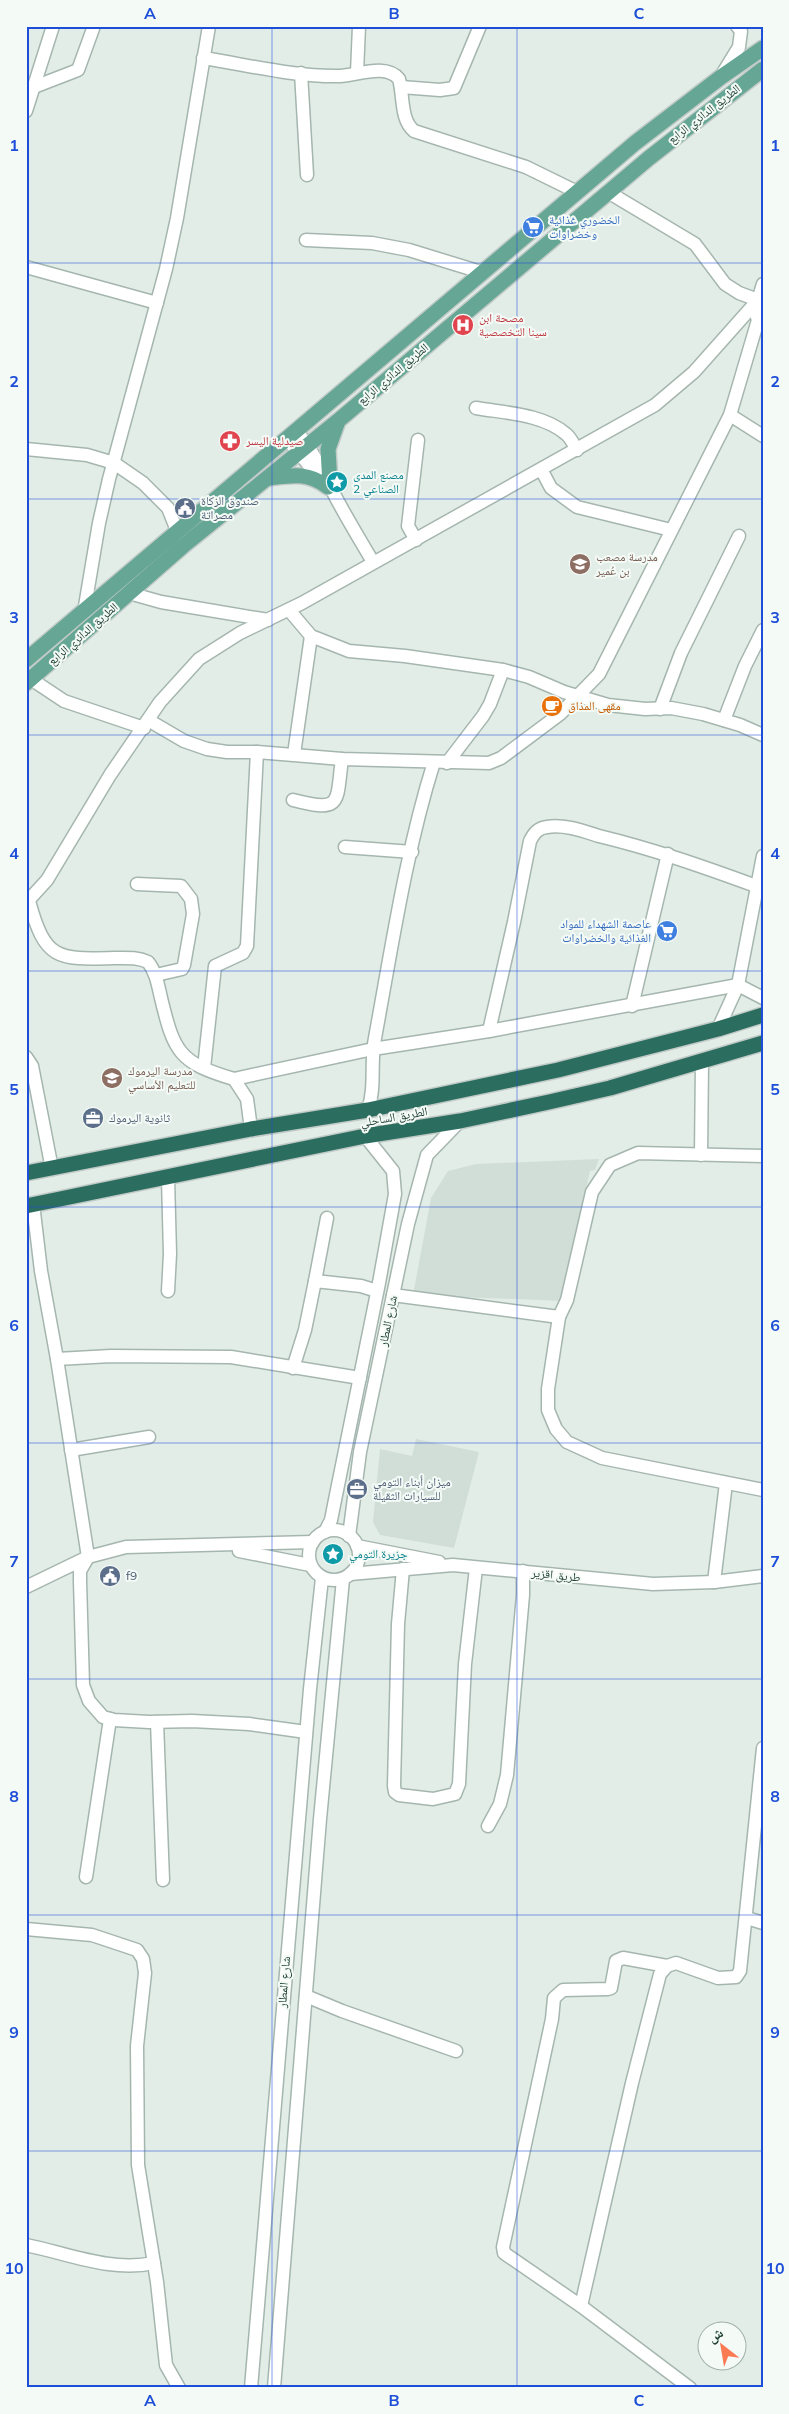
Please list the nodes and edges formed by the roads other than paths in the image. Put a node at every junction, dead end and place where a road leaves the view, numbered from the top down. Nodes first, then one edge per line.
1 (53, 26) edge
2 (94, 26) edge
3 (209, 26) edge
4 (359, 26) edge
5 (480, 26) edge
6 (738, 26) edge
7 (763, 37) edge
8 (763, 48) edge
9 (748, 57) junction
10 (203, 58) junction
11 (761, 71) edge
12 (301, 73) junction
13 (358, 73) junction
14 (721, 77) junction
15 (34, 87) junction
16 (401, 87) junction
17 (26, 111) edge
18 (307, 175) dead end
19 (577, 192) junction
20 (608, 192) junction
21 (306, 240) dead end
22 (26, 267) edge
23 (484, 273) junction
24 (763, 284) edge
25 (758, 300) junction
26 (157, 303) junction
27 (760, 321) edge
28 (476, 408) dead end
29 (730, 415) junction
30 (339, 420) junction
31 (291, 435) junction
32 (763, 436) edge
33 (418, 440) dead end
34 (26, 449) edge
35 (303, 449) junction
36 (577, 450) junction
37 (114, 463) junction
38 (542, 470) junction
39 (268, 479) junction
40 (330, 488) junction
41 (177, 530) junction
42 (671, 530) junction
43 (739, 536) dead end
44 (416, 540) junction
45 (183, 546) junction
46 (373, 562) junction
47 (129, 594) junction
48 (289, 610) junction
49 (84, 612) junction
50 (268, 620) junction
51 (763, 630) edge
52 (311, 636) junction
53 (26, 660) edge
54 (503, 670) junction
55 (29, 681) edge
56 (577, 696) junction
57 (660, 709) junction
58 (724, 720) junction
59 (146, 724) junction
60 (763, 735) edge
61 (258, 752) junction
62 (294, 754) junction
63 (342, 758) junction
64 (441, 762) junction
65 (293, 800) dead end
66 (346, 846) dead end
67 (412, 852) junction
68 (668, 854) junction
69 (763, 856) edge
70 (137, 884) dead end
71 (756, 886) junction
72 (28, 902) edge
73 (156, 975) junction
74 (738, 985) junction
75 (763, 998) edge
76 (632, 1006) junction
77 (763, 1015) edge
78 (718, 1029) junction
79 (489, 1031) junction
80 (763, 1043) edge
81 (373, 1049) junction
82 (26, 1057) edge
83 (702, 1062) junction
84 (204, 1068) junction
85 (234, 1079) junction
86 (368, 1110) junction
87 (460, 1121) junction
88 (250, 1129) junction
89 (365, 1136) junction
90 (700, 1156) junction
91 (763, 1156) edge
92 (52, 1169) junction
93 (26, 1173) edge
94 (168, 1178) junction
95 (29, 1205) edge
96 (327, 1218) dead end
97 (390, 1220) junction
98 (408, 1224) junction
99 (315, 1281) junction
100 (377, 1291) junction
101 (168, 1292) dead end
102 (393, 1295) junction
103 (560, 1317) junction
104 (58, 1359) junction
105 (293, 1368) junction
106 (360, 1378) junction
107 (149, 1437) dead end
108 (71, 1450) junction
109 (726, 1483) junction
110 (763, 1490) edge
111 (325, 1532) junction
112 (349, 1536) junction
113 (313, 1542) junction
114 (217, 1546) junction
115 (357, 1546) junction
116 (88, 1557) junction
117 (310, 1564) junction
118 (454, 1565) junction
119 (476, 1568) junction
120 (403, 1569) junction
121 (523, 1571) junction
122 (346, 1576) junction
123 (763, 1576) edge
124 (322, 1578) junction
125 (714, 1582) junction
126 (26, 1587) edge
127 (110, 1719) junction
128 (157, 1722) junction
129 (306, 1732) junction
130 (763, 1748) edge
131 (488, 1826) dead end
132 (86, 1877) dead end
133 (163, 1880) dead end
134 (747, 1918) junction
135 (763, 1923) edge
136 (26, 1929) edge
137 (667, 1966) junction
138 (306, 1996) junction
139 (278, 2045) junction
140 (302, 2047) junction
141 (456, 2051) dead end
142 (26, 2245) edge
143 (154, 2264) junction
144 (581, 2306) junction
145 (179, 2388) edge
146 (251, 2388) edge
147 (274, 2388) edge
148 (690, 2388) edge

1 - 15 street
2 - 15 street
3 - 10 street
4 - 13 street
5 - 16 street
6 - 14 street
7 - 9 main road
8 - 9 main road, الطريق الدائري الرابع
9 - 14 main road, الطريق الدائري الرابع
10 - 12 street
10 - 26 street
11 - 20 main road, الطريق الدائري الرابع
12 - 13 street
12 - 18 street
13 - 16 street
14 - 19 main road, الطريق الدائري الرابع
15 - 17 street
16 - 19 street
19 - 23 main road, الطريق الدائري الرابع
20 - 25 street
20 - 30 main road, الطريق الدائري الرابع
21 - 23 street
22 - 26 street
23 - 31 main road, الطريق الدائري الرابع
24 - 25 street
25 - 27 street
25 - 36 street
26 - 37 street
27 - 29 street
28 - 36 street
29 - 32 street
29 - 42 street
30 - 35 main road, الطريق الدائري الرابع
30 - 40 main road
31 - 35 street
31 - 41 main road, الطريق الدائري الرابع
33 - 44 street
34 - 37 street
35 - 39 main road, الطريق الدائري الرابع
35 - 40 street
36 - 38 street
37 - 41 street
37 - 49 street
38 - 42 street
38 - 44 street
39 - 40 main road
39 - 45 main road, الطريق الدائري الرابع
40 - 46 street
41 - 45 street
41 - 49 main road, الطريق الدائري الرابع
42 - 56 street
43 - 57 street
44 - 46 street
45 - 47 main road, الطريق الدائري الرابع
46 - 48 street
47 - 50 street
47 - 55 main road, الطريق الدائري الرابع
48 - 50 street
48 - 52 street
49 - 53 main road, الطريق الدائري الرابع
50 - 59 street
51 - 58 street
52 - 54 street
52 - 62 street
54 - 56 street
54 - 64 street
55 - 59 street
56 - 57 street
56 - 64 street
57 - 58 street
58 - 60 street
59 - 61 street
59 - 72 street
61 - 62 street
61 - 84 street
62 - 63 street
63 - 64 street
63 - 65 street
64 - 67 street
66 - 67 street
67 - 81 street
68 - 71 street
68 - 76 street
68 - 79 street
69 - 71 street
70 - 73 street
71 - 74 street
72 - 73 street
73 - 84 street
74 - 75 street
74 - 76 street
74 - 78 street
76 - 79 street
77 - 78 highway, الطريق الساحلي
78 - 86 highway, الطريق الساحلي
79 - 81 street
80 - 83 highway, الطريق الساحلي
81 - 85 street
81 - 86 street
82 - 92 street
83 - 87 highway, الطريق الساحلي
83 - 90 street
84 - 85 street
85 - 88 street
86 - 88 highway, الطريق الساحلي
87 - 89 highway, الطريق الساحلي
87 - 98 street, شارع المطار
88 - 92 highway, الطريق الساحلي
89 - 94 highway, الطريق الساحلي
89 - 97 street, شارع المطار
90 - 91 street
90 - 103 street
92 - 93 highway, الطريق الساحلي
94 - 95 highway, الطريق الساحلي
94 - 101 street
95 - 104 street
96 - 99 street
97 - 98 street
97 - 100 street, شارع المطار
98 - 102 street, شارع المطار
99 - 100 street
99 - 105 street
100 - 106 street, شارع المطار
102 - 103 street
102 - 112 street, شارع المطار
103 - 109 street
104 - 105 street
104 - 108 street
105 - 106 street
106 - 111 street, شارع المطار
107 - 108 street
108 - 116 street
109 - 110 street
109 - 125 street
111 - 112 street
111 - 113 street
112 - 115 street
113 - 114 street
113 - 117 street
114 - 116 street
114 - 117 street
115 - 118 street
115 - 122 street
116 - 126 street
116 - 127 street
117 - 124 street
118 - 119 street, طريق اقزير
118 - 120 street, طريق اقزير
119 - 120 street
119 - 121 street, طريق اقزير
120 - 122 street, طريق اقزير
121 - 125 street, طريق اقزير
121 - 131 street
122 - 124 street
122 - 138 street, شارع المطار
123 - 125 street, طريق اقزير
124 - 129 street, شارع المطار
127 - 128 street
127 - 132 street
128 - 129 street
128 - 133 street
129 - 139 street, شارع المطار
130 - 134 street
134 - 135 street
134 - 137 street
136 - 143 street
137 - 144 street
137 - 144 street
138 - 140 street, شارع المطار
138 - 141 street
139 - 140 street
139 - 146 street, شارع المطار
140 - 147 street, شارع المطار
142 - 143 street
143 - 145 street
144 - 148 street

